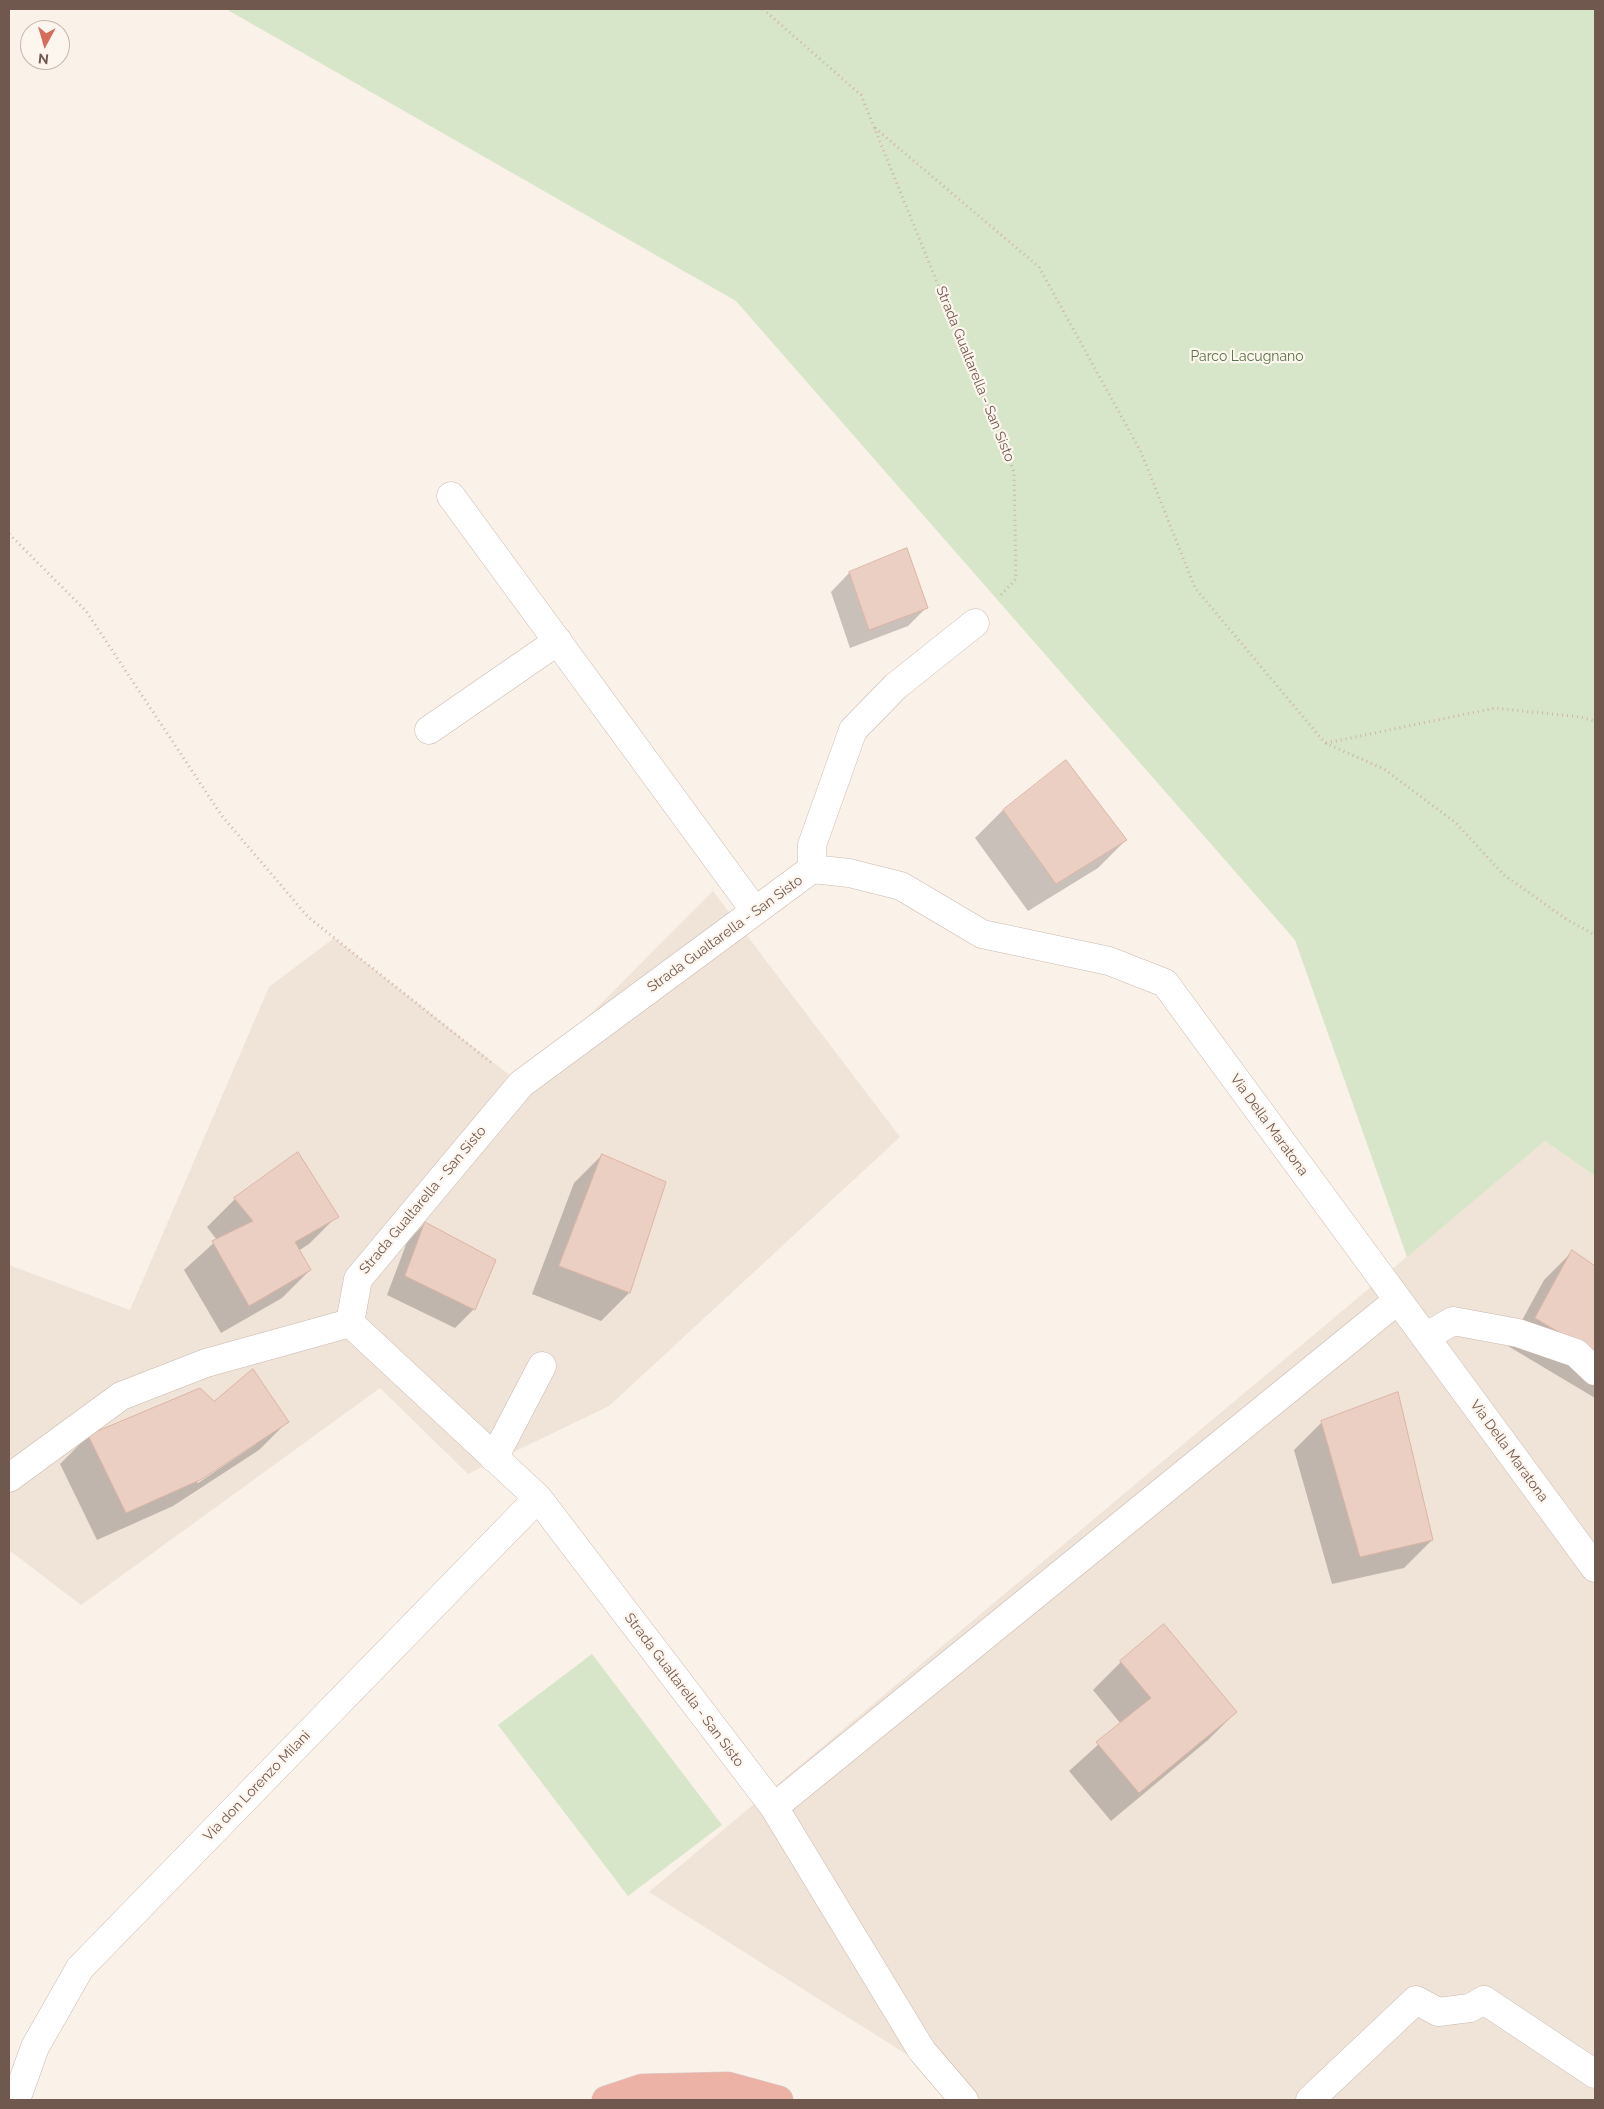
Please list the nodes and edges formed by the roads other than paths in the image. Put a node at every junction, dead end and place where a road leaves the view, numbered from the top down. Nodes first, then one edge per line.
1 (451, 496) dead end
2 (976, 623) road end
3 (558, 641) junction
4 (429, 730) dead end
5 (812, 869) junction
6 (755, 911) junction
7 (1398, 1300) junction
8 (350, 1323) junction
9 (1425, 1337) junction
10 (542, 1366) dead end
11 (1595, 1370) edge
12 (494, 1458) junction
13 (9, 1478) edge
14 (538, 1498) junction
15 (1595, 1568) edge
16 (774, 1807) junction
17 (1595, 2074) edge
18 (16, 2100) edge
19 (606, 2100) edge
20 (779, 2100) edge
21 (964, 2100) edge
22 (1310, 2100) edge

1 - 3 street
2 - 5 street, Strada Gualtarella - San Sisto
3 - 4 street
3 - 6 street
5 - 6 street, Strada Gualtarella - San Sisto
5 - 7 street, Via Della Maratona
6 - 8 street, Strada Gualtarella - San Sisto
7 - 9 street, Via Della Maratona
7 - 16 street
8 - 12 street, Strada Gualtarella - San Sisto
8 - 13 street
9 - 11 street
9 - 15 street, Via Della Maratona
10 - 12 street
12 - 14 street, Strada Gualtarella - San Sisto
14 - 16 street, Strada Gualtarella - San Sisto
14 - 18 street, Via don Lorenzo Milani
16 - 21 street, Strada Gualtarella - San Sisto
17 - 22 street
19 - 20 highway

